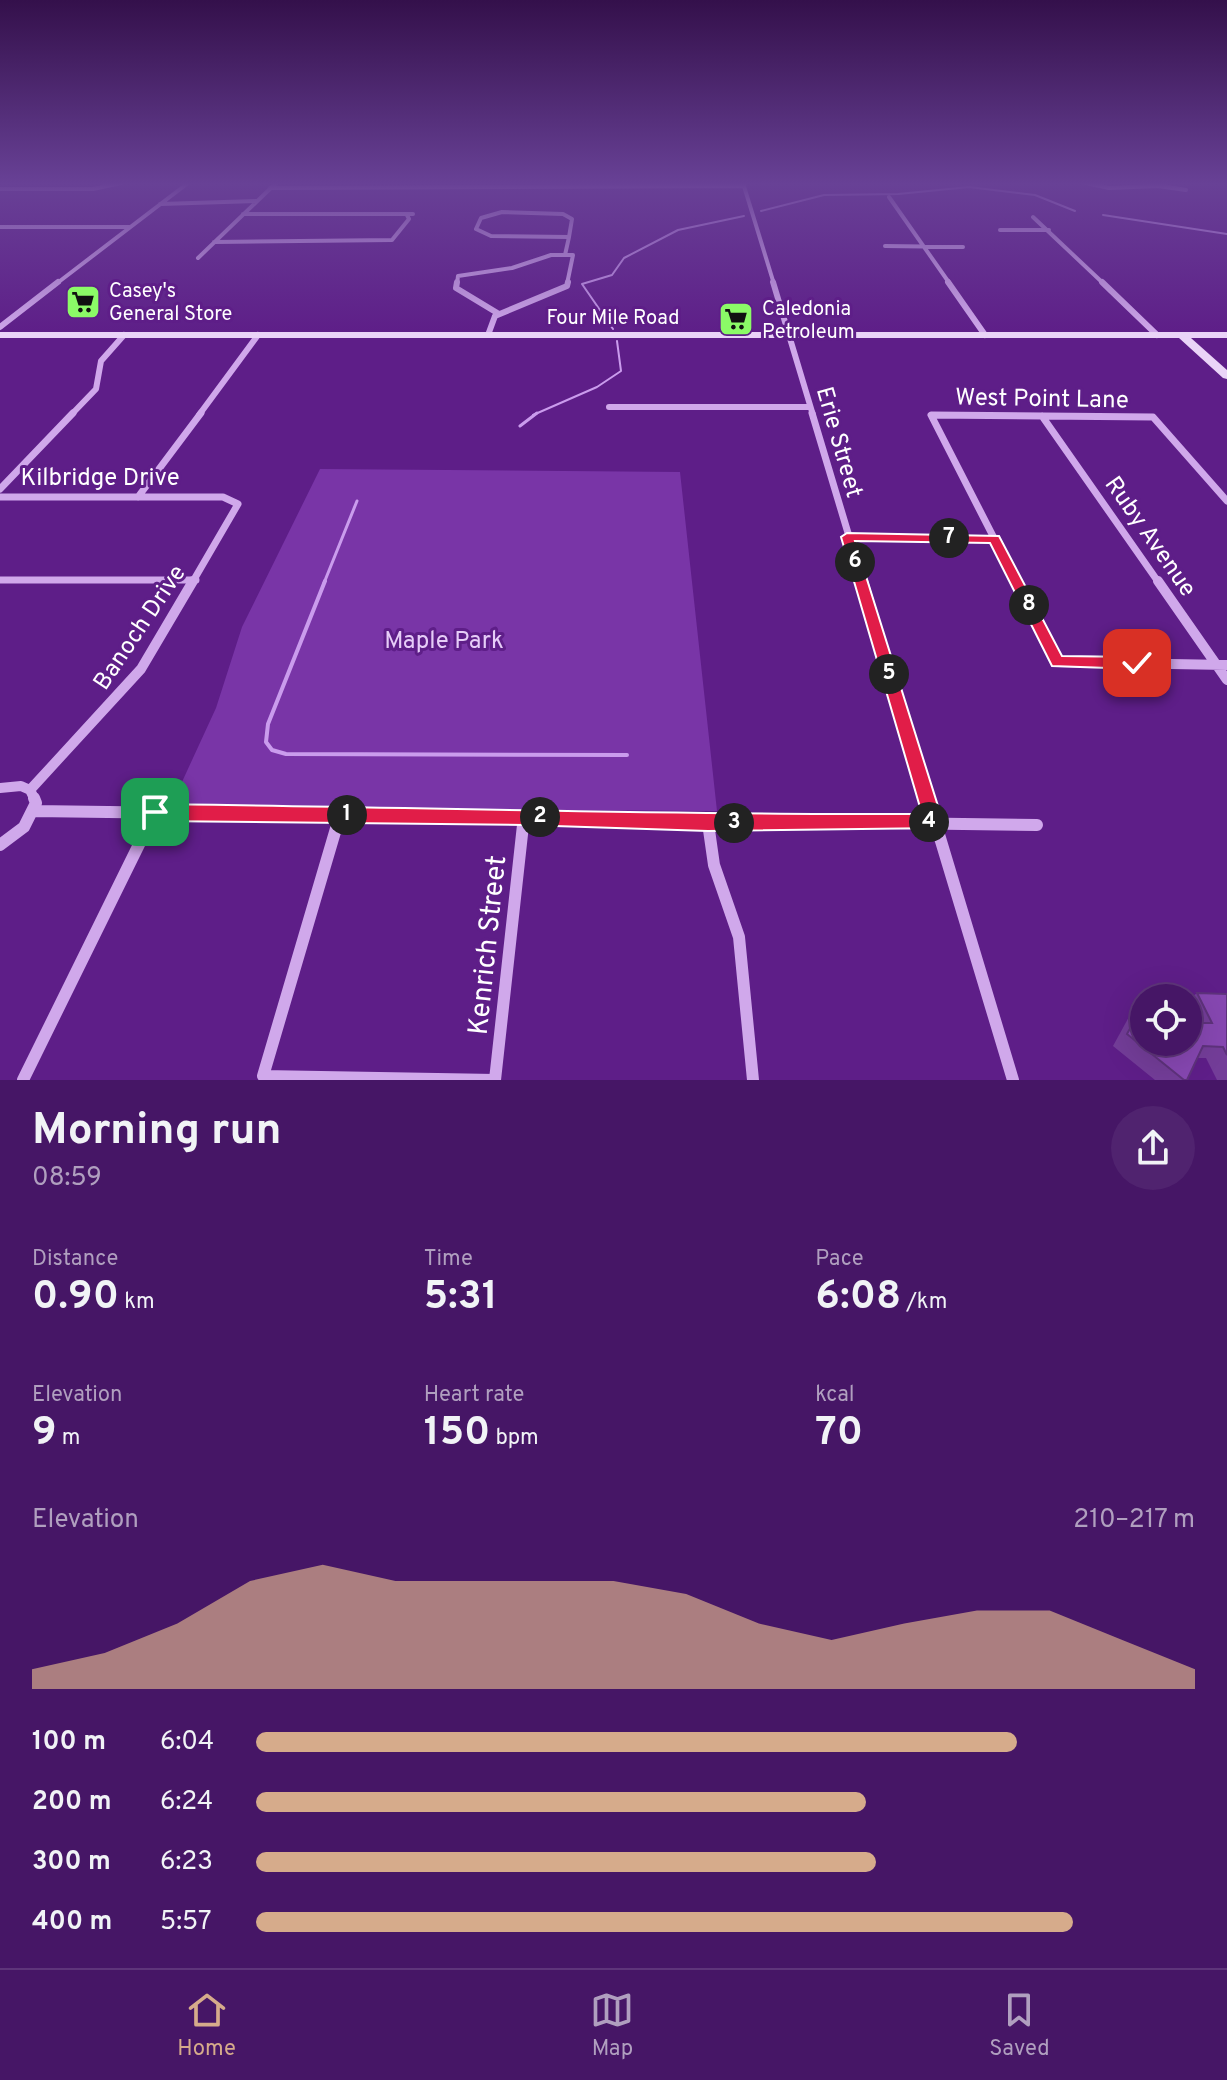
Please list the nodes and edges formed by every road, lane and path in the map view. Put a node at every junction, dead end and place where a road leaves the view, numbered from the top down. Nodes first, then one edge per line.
1 (122, 233) edge
2 (223, 233) edge
3 (400, 233) edge
4 (485, 233) edge
5 (570, 233) edge
6 (759, 233) edge
7 (914, 233) edge
8 (1053, 233) edge
9 (569, 237) junction
10 (214, 242) junction
11 (885, 246) dead end
12 (924, 247) junction
13 (963, 247) dead end
14 (565, 255) junction
15 (198, 258) dead end
16 (499, 314) junction
17 (0, 327) edge
18 (0, 335) edge
19 (124, 335) junction
20 (258, 335) junction
21 (488, 335) junction
22 (789, 335) junction
23 (985, 335) junction
24 (1157, 335) junction
25 (1182, 335) junction
26 (1227, 335) edge
27 (1227, 376) edge
28 (609, 407) dead end
29 (808, 407) junction
30 (1042, 416) junction
31 (0, 489) edge
32 (0, 497) edge
33 (138, 497) junction
34 (200, 497) joint
35 (1227, 500) edge
36 (847, 537) junction
37 (994, 539) junction
38 (0, 580) edge
39 (196, 580) junction
40 (1222, 664) edge
41 (1227, 680) edge
42 (0, 788) edge
43 (30, 790) junction
44 (34, 811) junction
45 (155, 812) junction
46 (340, 815) junction
47 (524, 816) junction
48 (934, 822) junction
49 (708, 823) junction
50 (1037, 825) dead end
51 (0, 845) edge
52 (23, 1080) edge
53 (495, 1080) edge
54 (753, 1080) edge
55 (1013, 1080) edge

1 - 17 street
2 - 10 street
3 - 10 street
4 - 9 street
5 - 9 street
6 - 22 street, Erie Street
7 - 12 street
8 - 24 street
9 - 14 street
10 - 15 street
11 - 12 street
12 - 13 street
12 - 23 street
14 - 16 street
14 - 16 street
16 - 21 street
18 - 19 main road, Four Mile Road
19 - 20 main road, Four Mile Road
19 - 31 street
20 - 21 main road, Four Mile Road
20 - 33 street
21 - 22 main road, Four Mile Road
22 - 23 main road, Four Mile Road
22 - 29 street, Erie Street
23 - 24 main road, Four Mile Road
24 - 25 main road, Four Mile Road
25 - 26 main road, Four Mile Road
25 - 27 main road
28 - 29 street
29 - 36 street, Erie Street
30 - 35 street, West Point Lane
30 - 37 street, West Point Lane
30 - 40 street, Ruby Avenue
32 - 33 street, Kilbridge Drive
33 - 34 street, Kilbridge Drive
34 - 39 street, Banoch Drive
36 - 37 street
36 - 48 street, Erie Street
37 - 40 street
38 - 39 street
39 - 43 street, Banoch Drive
40 - 41 street, Ruby Avenue
42 - 43 street
43 - 44 street
44 - 45 street
44 - 51 street
45 - 46 street
45 - 52 street
46 - 47 street
46 - 53 street
47 - 49 street
47 - 53 street, Kenrich Street
48 - 49 street
48 - 50 street
48 - 55 street, Erie Street
49 - 54 street

